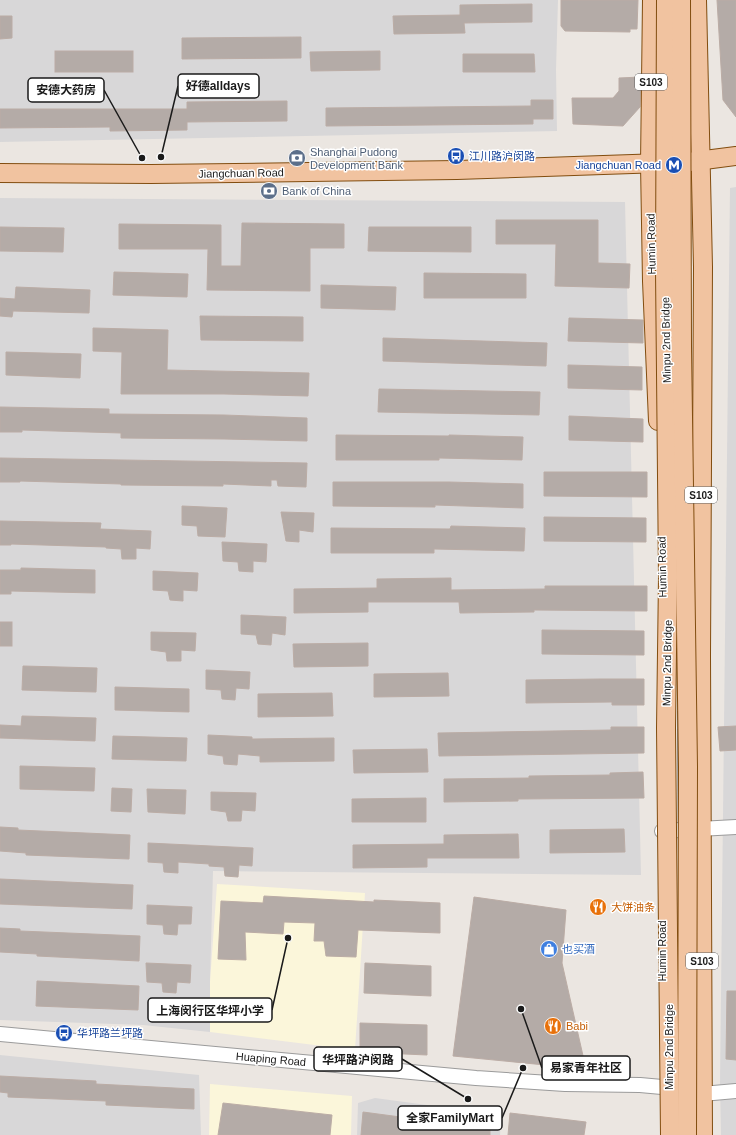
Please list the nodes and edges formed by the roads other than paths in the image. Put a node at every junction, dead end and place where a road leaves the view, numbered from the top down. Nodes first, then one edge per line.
1 (652, 0) edge
2 (666, 0) edge
3 (682, 0) edge
4 (697, 0) edge
5 (736, 156) edge
6 (700, 161) junction
7 (650, 164) junction
8 (0, 173) edge
9 (736, 827) edge
10 (701, 829) junction
11 (662, 831) junction
12 (0, 1034) edge
13 (662, 1087) junction
14 (736, 1091) edge
15 (702, 1094) junction
16 (661, 1135) edge
17 (670, 1135) edge
18 (687, 1135) edge
19 (703, 1135) edge

1 - 7 main road, Humin Road / S103
2 - 17 main road, Minpu 2nd Bridge, bridge
3 - 18 main road, Minpu 2nd Bridge, bridge
4 - 6 main road, S103
5 - 6 main road, Jiangchuan Road
6 - 7 main road, Jiangchuan Road
6 - 10 main road, S103
7 - 8 main road, Jiangchuan Road
7 - 11 main road, Humin Road / S103
9 - 10 street
10 - 11 street
10 - 15 main road, S103
11 - 13 main road, Humin Road / S103
12 - 13 street, Huaping Road
13 - 15 street, Huaping Road
13 - 16 main road, Humin Road / S103
14 - 15 street, Huaping Road
15 - 19 main road, S103

